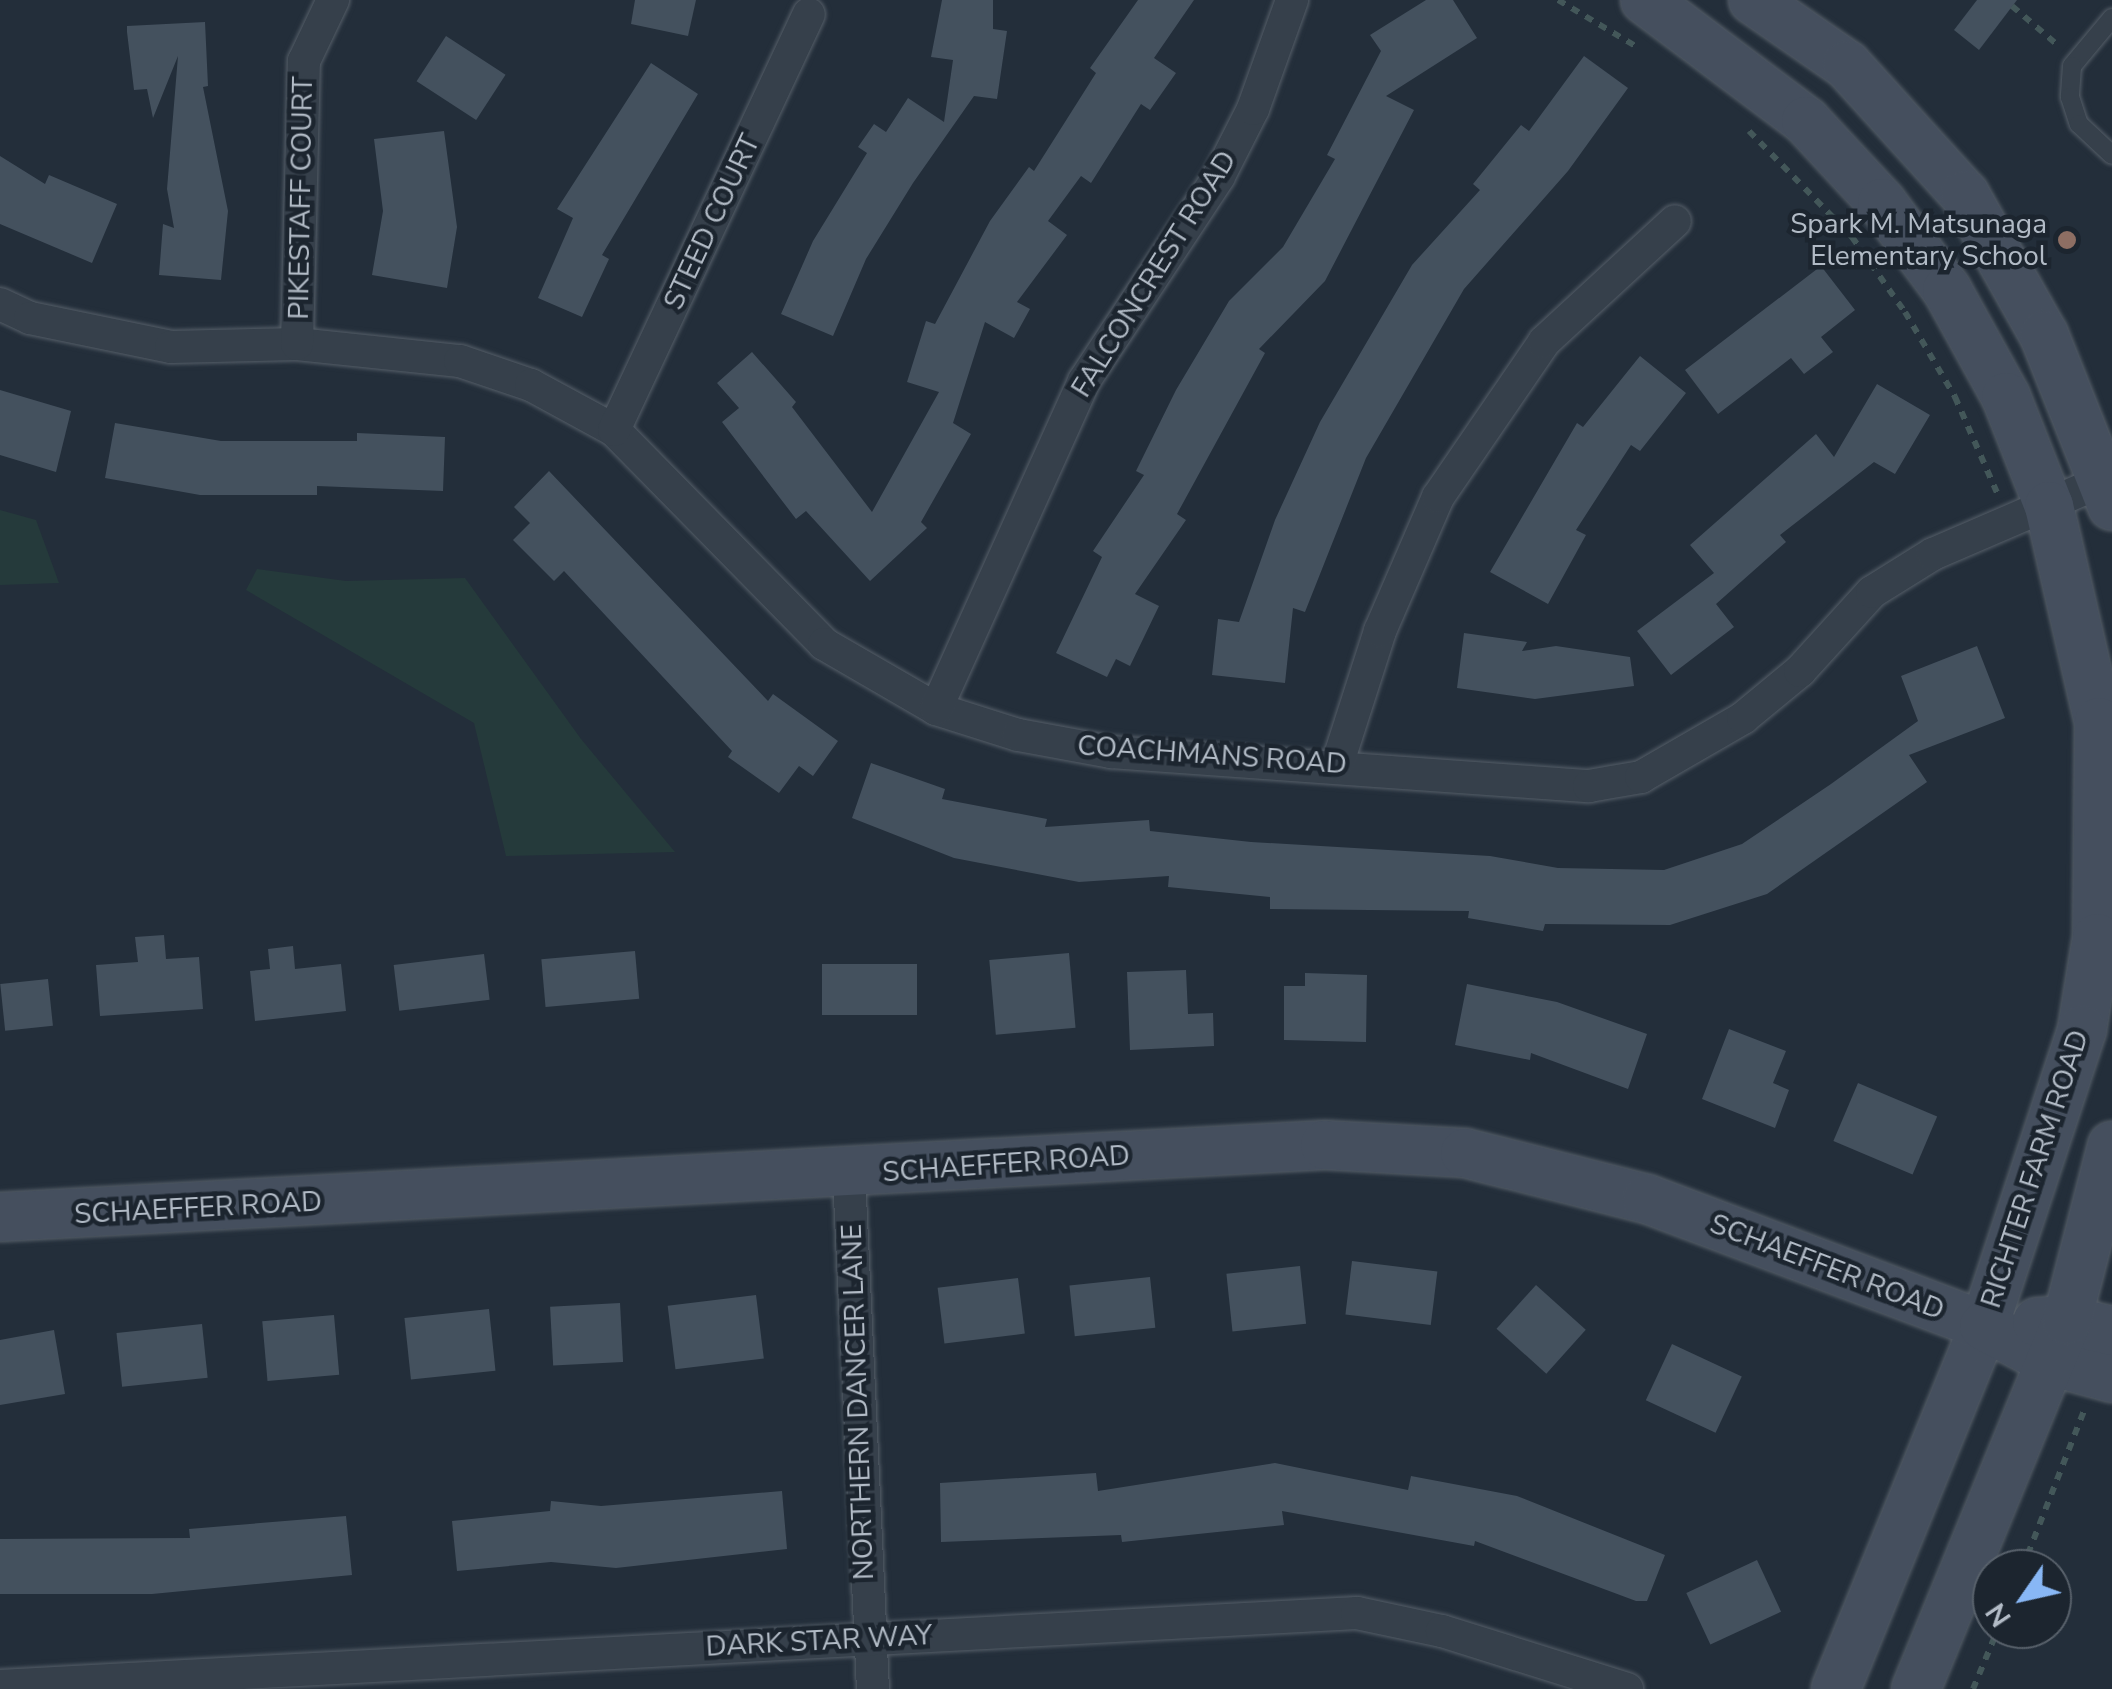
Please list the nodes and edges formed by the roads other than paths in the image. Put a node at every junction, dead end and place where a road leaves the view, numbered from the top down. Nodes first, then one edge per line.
1 (334, 0) edge
2 (1292, 0) edge
3 (1646, 0) edge
4 (1753, 0) edge
5 (809, 14) dead end
6 (2112, 18) edge
7 (2112, 155) edge
8 (1676, 221) dead end
9 (0, 304) edge
10 (298, 344) junction
11 (614, 430) junction
12 (2110, 488) edge
13 (2029, 514) junction
14 (936, 709) junction
15 (1337, 765) junction
16 (2112, 1146) edge
17 (849, 1175) junction
18 (0, 1218) edge
19 (2091, 1221) junction
20 (2112, 1282) edge
21 (1984, 1326) junction
22 (2112, 1330) edge
23 (2058, 1340) junction
24 (2099, 1392) edge
25 (868, 1638) junction
26 (0, 1686) edge
27 (872, 1689) edge
28 (1627, 1689) edge
29 (1836, 1689) edge
30 (1916, 1689) edge

1 - 10 street, PIKESTAFF COURT
2 - 14 street, FALCONCREST ROAD
3 - 13 main road, RICHTER FARM ROAD
4 - 12 main road
5 - 11 street, STEED COURT
6 - 7 lane
8 - 15 street
9 - 10 street, COACHMANS ROAD
10 - 11 street, COACHMANS ROAD
11 - 14 street, COACHMANS ROAD
12 - 13 street, COACHMANS ROAD
13 - 15 street, COACHMANS ROAD
13 - 21 main road, RICHTER FARM ROAD
14 - 15 street, COACHMANS ROAD
16 - 19 main road
17 - 18 main road, SCHAEFFER ROAD
17 - 21 main road, SCHAEFFER ROAD
17 - 25 street, NORTHERN DANCER LANE
19 - 20 main road
19 - 23 main road
21 - 23 main road, SCHAEFFER ROAD
21 - 29 main road, RICHTER FARM ROAD
22 - 23 main road, SCHAEFFER ROAD
23 - 24 main road, SCHAEFFER ROAD
23 - 30 main road
25 - 26 street, DARK STAR WAY
25 - 27 street, NORTHERN DANCER LANE
25 - 28 street, DARK STAR WAY

